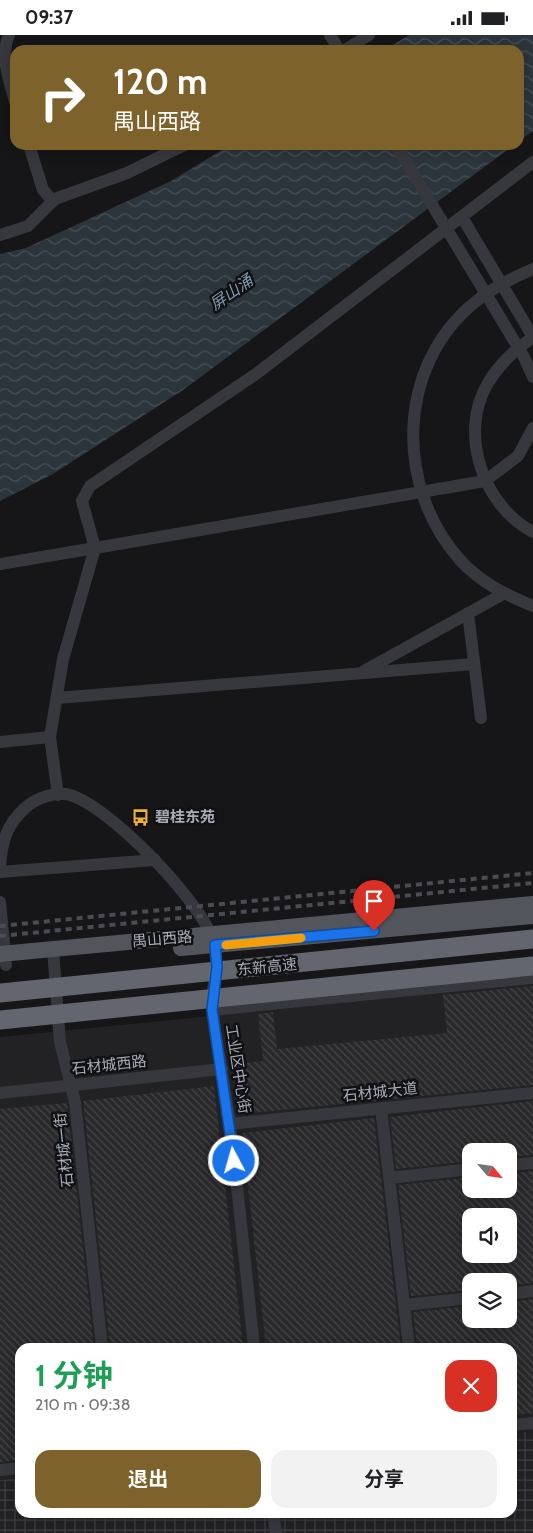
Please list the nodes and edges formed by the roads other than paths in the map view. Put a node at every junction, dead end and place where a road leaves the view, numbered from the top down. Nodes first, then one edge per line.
1 (9, 35) edge
2 (369, 35) edge
3 (354, 39) edge
4 (10, 84) edge
5 (31, 150) edge
6 (174, 150) edge
7 (399, 150) edge
8 (533, 162) edge
9 (55, 199) junction
10 (462, 217) junction
11 (0, 235) edge
12 (533, 269) edge
13 (501, 283) junction
14 (533, 337) edge
15 (533, 377) edge
16 (533, 429) edge
17 (485, 481) junction
18 (420, 493) junction
19 (533, 532) edge
20 (95, 548) junction
21 (0, 564) edge
22 (504, 593) junction
23 (533, 606) edge
24 (468, 613) junction
25 (474, 663) junction
26 (360, 673) junction
27 (56, 698) junction
28 (481, 718) dead end
29 (50, 737) junction
30 (0, 742) edge
31 (58, 795) junction
32 (155, 860) junction
33 (0, 871) edge
34 (0, 902) edge
35 (533, 904) edge
36 (533, 916) edge
37 (533, 939) edge
38 (213, 940) junction
39 (53, 954) junction
40 (3, 959) edge
41 (533, 966) edge
42 (533, 978) edge
43 (0, 993) edge
44 (212, 1010) junction
45 (0, 1019) edge
46 (222, 1069) junction
47 (72, 1085) junction
48 (0, 1093) edge
49 (533, 1093) edge
50 (381, 1108) junction
51 (230, 1124) junction
52 (533, 1163) edge
53 (518, 1164) edge
54 (462, 1170) edge
55 (389, 1178) junction
56 (533, 1291) edge
57 (517, 1293) edge
58 (462, 1299) edge
59 (404, 1305) junction
60 (102, 1343) edge
61 (254, 1343) edge
62 (409, 1343) edge
63 (533, 1423) edge
64 (517, 1425) edge
65 (15, 1468) edge
66 (0, 1470) edge
67 (274, 1518) edge
68 (276, 1533) edge

1 - 4 street
2 - 3 street
5 - 9 street
6 - 9 street
7 - 15 street, bridge
8 - 10 street
9 - 11 street
10 - 13 street
10 - 20 street
12 - 13 street
13 - 14 street
13 - 18 street
14 - 17 street
16 - 17 street
17 - 18 street
17 - 19 street
18 - 20 street
18 - 22 street
20 - 21 street
20 - 27 street
22 - 23 street
22 - 24 street
24 - 25 street
24 - 26 street
25 - 26 street
25 - 28 street
26 - 27 street
27 - 29 street
29 - 30 street
29 - 31 street
31 - 32 street
31 - 33 street
32 - 33 street
32 - 38 street
34 - 40 street
35 - 38 main road, 禺山西路
36 - 38 main road, 禺山西路
37 - 43 highway, 东新高速, bridge
38 - 39 main road, 禺山西路
38 - 44 street, 工业区中心街
39 - 40 main road, 禺山西路
39 - 47 street, 石材城一街
41 - 45 highway, 东新高速, bridge
42 - 44 street
44 - 46 street, 工业区中心街
46 - 47 street, 石材城西路
46 - 51 street, 工业区中心街
47 - 48 street, 石材城西路
47 - 60 street, 石材城一街
49 - 50 street, 石材城大道
50 - 51 street, 石材城大道
50 - 55 street
51 - 61 street, 工业区中心街
52 - 53 street
54 - 55 street
55 - 59 street
56 - 57 street
58 - 59 street
59 - 62 street
63 - 64 street
65 - 66 street
67 - 68 street

